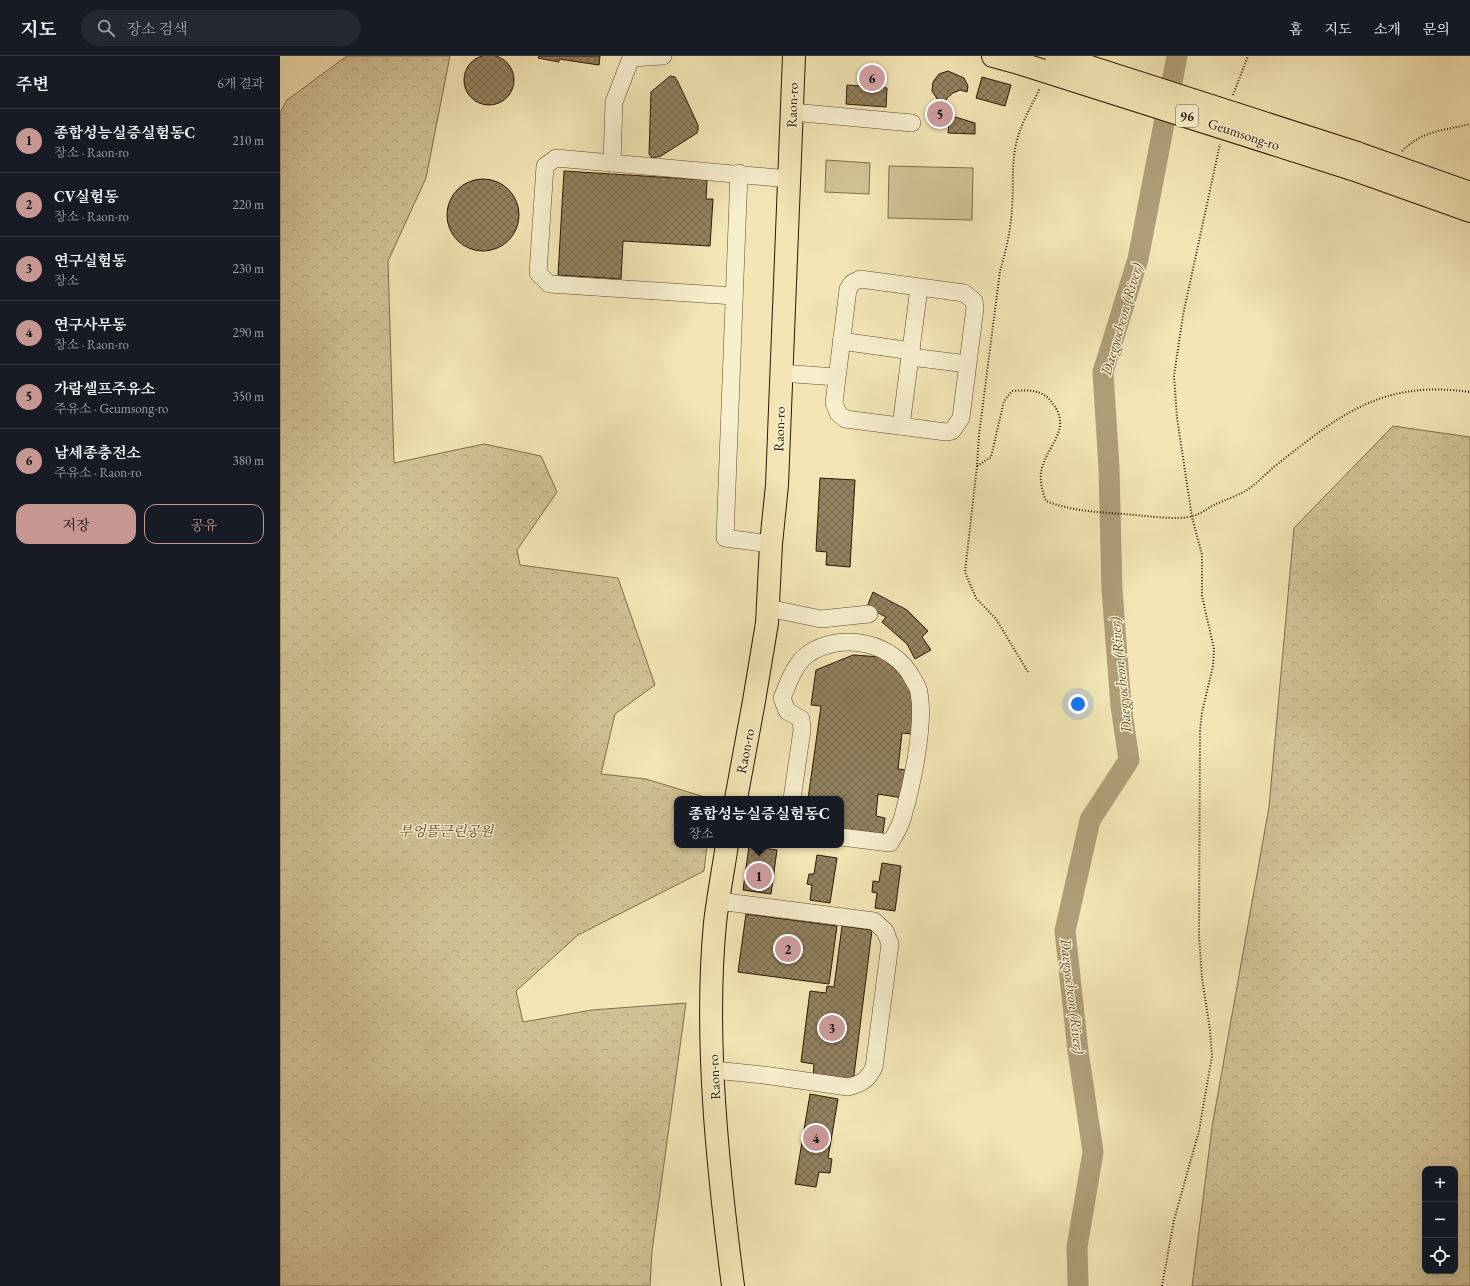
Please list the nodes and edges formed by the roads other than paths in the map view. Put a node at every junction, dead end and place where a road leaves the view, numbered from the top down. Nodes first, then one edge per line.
1 (663, 56) edge
2 (794, 56) edge
3 (994, 56) edge
4 (1056, 56) edge
5 (792, 112) junction
6 (912, 123) dead end
7 (1354, 161) junction
8 (612, 163) junction
9 (739, 173) junction
10 (789, 179) junction
11 (1470, 193) edge
12 (1470, 211) edge
13 (919, 288) junction
14 (734, 296) junction
15 (841, 341) junction
16 (912, 354) junction
17 (967, 364) junction
18 (781, 373) junction
19 (836, 377) junction
20 (901, 426) junction
21 (771, 544) junction
22 (768, 608) junction
23 (869, 614) dead end
24 (821, 619) junction
25 (830, 644) junction
26 (738, 796) edge
27 (792, 796) edge
28 (844, 837) edge
29 (727, 848) edge
30 (718, 901) junction
31 (714, 1070) junction
32 (733, 1286) edge

1 - 8 lane
2 - 5 main road, Raon-ro
3 - 7 main road, Geumsong-ro / 96, bridge
4 - 7 main road, Geumsong-ro / 96, bridge
5 - 6 lane
5 - 10 main road, Raon-ro
7 - 11 main road, Geumsong-ro / 96
7 - 12 main road, Geumsong-ro / 96
8 - 9 lane
8 - 14 lane
9 - 10 lane
9 - 14 lane
10 - 18 main road, Raon-ro
13 - 15 lane
13 - 16 lane
13 - 17 lane
14 - 21 lane
15 - 16 lane
15 - 19 lane
16 - 17 lane
16 - 20 lane
17 - 20 lane
18 - 19 lane
18 - 21 main road, Raon-ro
19 - 20 lane
21 - 22 main road, Raon-ro
22 - 24 lane
22 - 26 main road, Raon-ro
23 - 24 lane
24 - 25 lane
25 - 27 lane
25 - 28 lane
29 - 30 main road, Raon-ro
30 - 31 main road, Raon-ro
30 - 31 lane
31 - 32 main road, Raon-ro

